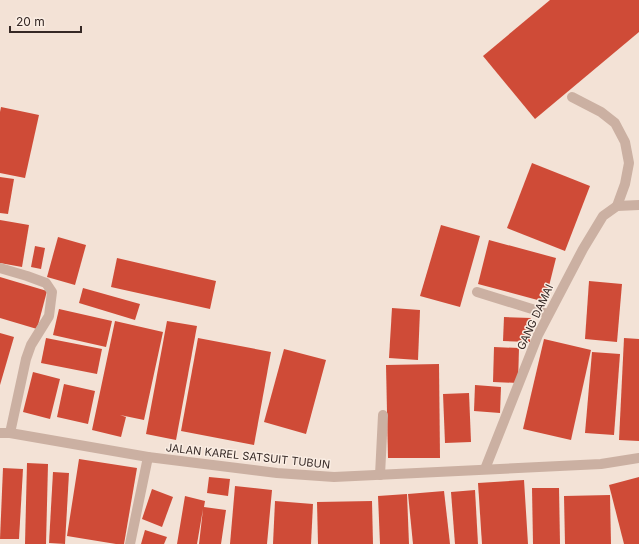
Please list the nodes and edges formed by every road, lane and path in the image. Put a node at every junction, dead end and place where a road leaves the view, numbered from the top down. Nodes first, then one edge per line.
1 (572, 97) dead end
2 (639, 205) edge
3 (617, 206) junction
4 (0, 268) edge
5 (477, 292) dead end
6 (548, 314) junction
7 (383, 415) dead end
8 (5, 433) edge
9 (148, 457) junction
10 (639, 458) edge
11 (485, 469) junction
12 (380, 474) junction
13 (130, 544) edge

1 - 3 street
2 - 3 street
3 - 6 street, GANG DAMAI
4 - 8 street
5 - 6 street
6 - 11 street, GANG DAMAI
7 - 12 street
8 - 9 street, JALAN KAREL SATSUIT TUBUN
9 - 12 street, JALAN KAREL SATSUIT TUBUN
9 - 13 street
10 - 11 street, JALAN KAREL SATSUIT TUBUN
11 - 12 street, JALAN KAREL SATSUIT TUBUN

